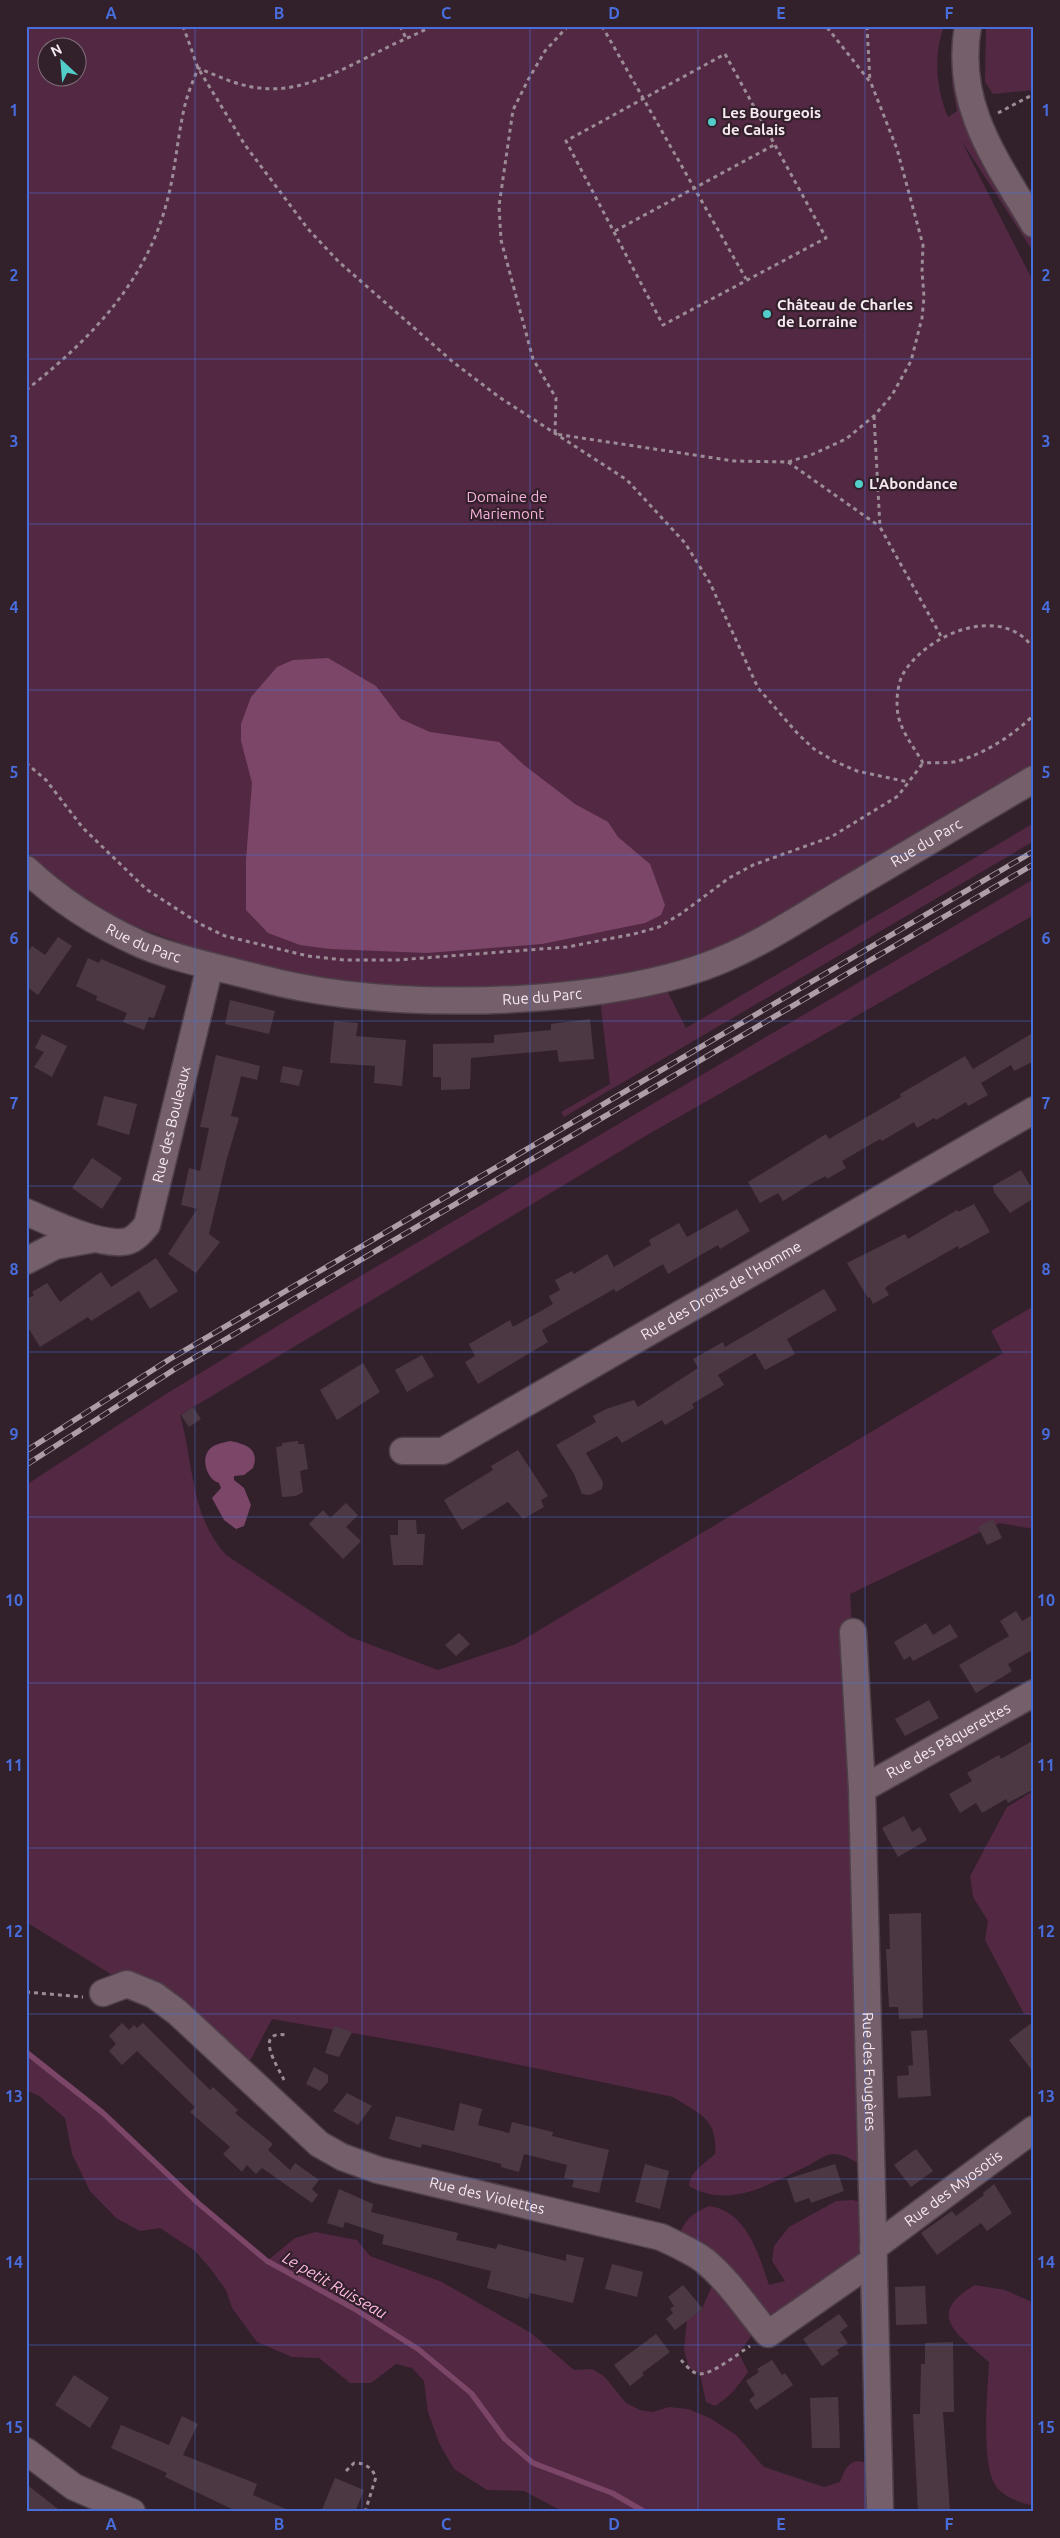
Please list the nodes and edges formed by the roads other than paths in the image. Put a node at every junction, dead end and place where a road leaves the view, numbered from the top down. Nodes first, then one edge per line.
1 (968, 26) edge
2 (1034, 224) edge
3 (1034, 779) edge
4 (26, 869) edge
5 (210, 966) junction
6 (1034, 1110) edge
7 (26, 1212) edge
8 (26, 1238) edge
9 (95, 1239) junction
10 (26, 1261) edge
11 (403, 1451) dead end
12 (852, 1632) dead end
13 (1034, 1693) edge
14 (862, 1789) junction
15 (103, 1993) road end
16 (1034, 2129) edge
17 (873, 2254) junction
18 (26, 2451) edge
19 (132, 2512) edge
20 (880, 2512) edge

1 - 2 street
3 - 5 street, Rue du Parc
4 - 5 street, Rue du Parc
5 - 9 street, Rue des Bouleaux
6 - 11 street, Rue des Droits de l'Homme
7 - 9 street, Rue des Bouleaux
8 - 9 street
9 - 10 street, Rue des Bouleaux
12 - 14 street, Rue des Fougères
13 - 14 street, Rue des Pâquerettes
14 - 17 street, Rue des Fougères
15 - 17 street, Rue des Violettes
16 - 17 street, Rue des Myosotis
17 - 20 street, Rue des Fougères
18 - 19 street

